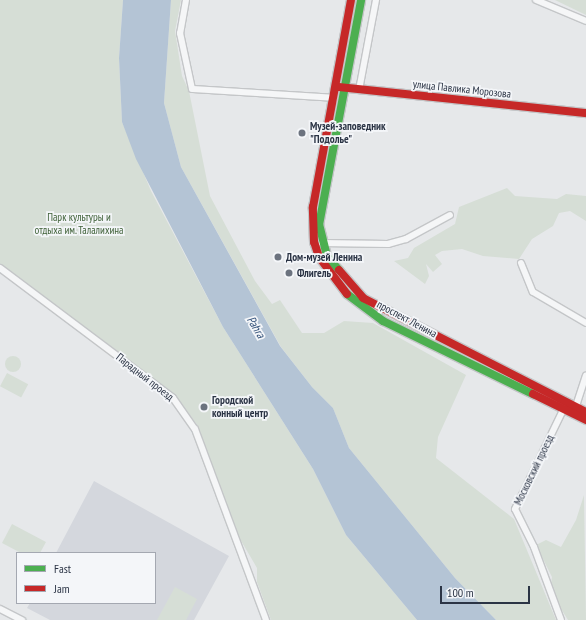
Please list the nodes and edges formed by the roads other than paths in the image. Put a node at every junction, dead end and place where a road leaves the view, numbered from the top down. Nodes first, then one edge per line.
1 (186, 0) edge
2 (351, 0) edge
3 (361, 0) edge
4 (376, 0) edge
5 (536, 0) edge
6 (586, 21) edge
7 (341, 87) junction
8 (359, 90) junction
9 (334, 98) junction
10 (586, 113) edge
11 (450, 214) dead end
12 (322, 244) junction
13 (521, 263) dead end
14 (0, 268) edge
15 (586, 323) edge
16 (586, 376) edge
17 (576, 406) junction
18 (564, 408) junction
19 (586, 412) edge
20 (586, 420) edge
21 (0, 609) edge
22 (21, 620) edge
23 (266, 620) edge
24 (561, 620) edge

1 - 9 street
2 - 7 main road, проспект Ленина
3 - 7 main road, проспект Ленина
4 - 8 street
5 - 6 street
7 - 8 main road, улица Павлика Морозова
7 - 9 main road, проспект Ленина
7 - 12 main road, проспект Ленина
8 - 10 main road, улица Павлика Морозова
9 - 18 main road, проспект Ленина
11 - 12 street
12 - 17 main road, проспект Ленина
13 - 15 street
14 - 23 street, Парадный проезд
16 - 17 street
17 - 19 main road, проспект Ленина
18 - 20 main road, проспект Ленина
18 - 24 street, Московский проезд
21 - 22 street

